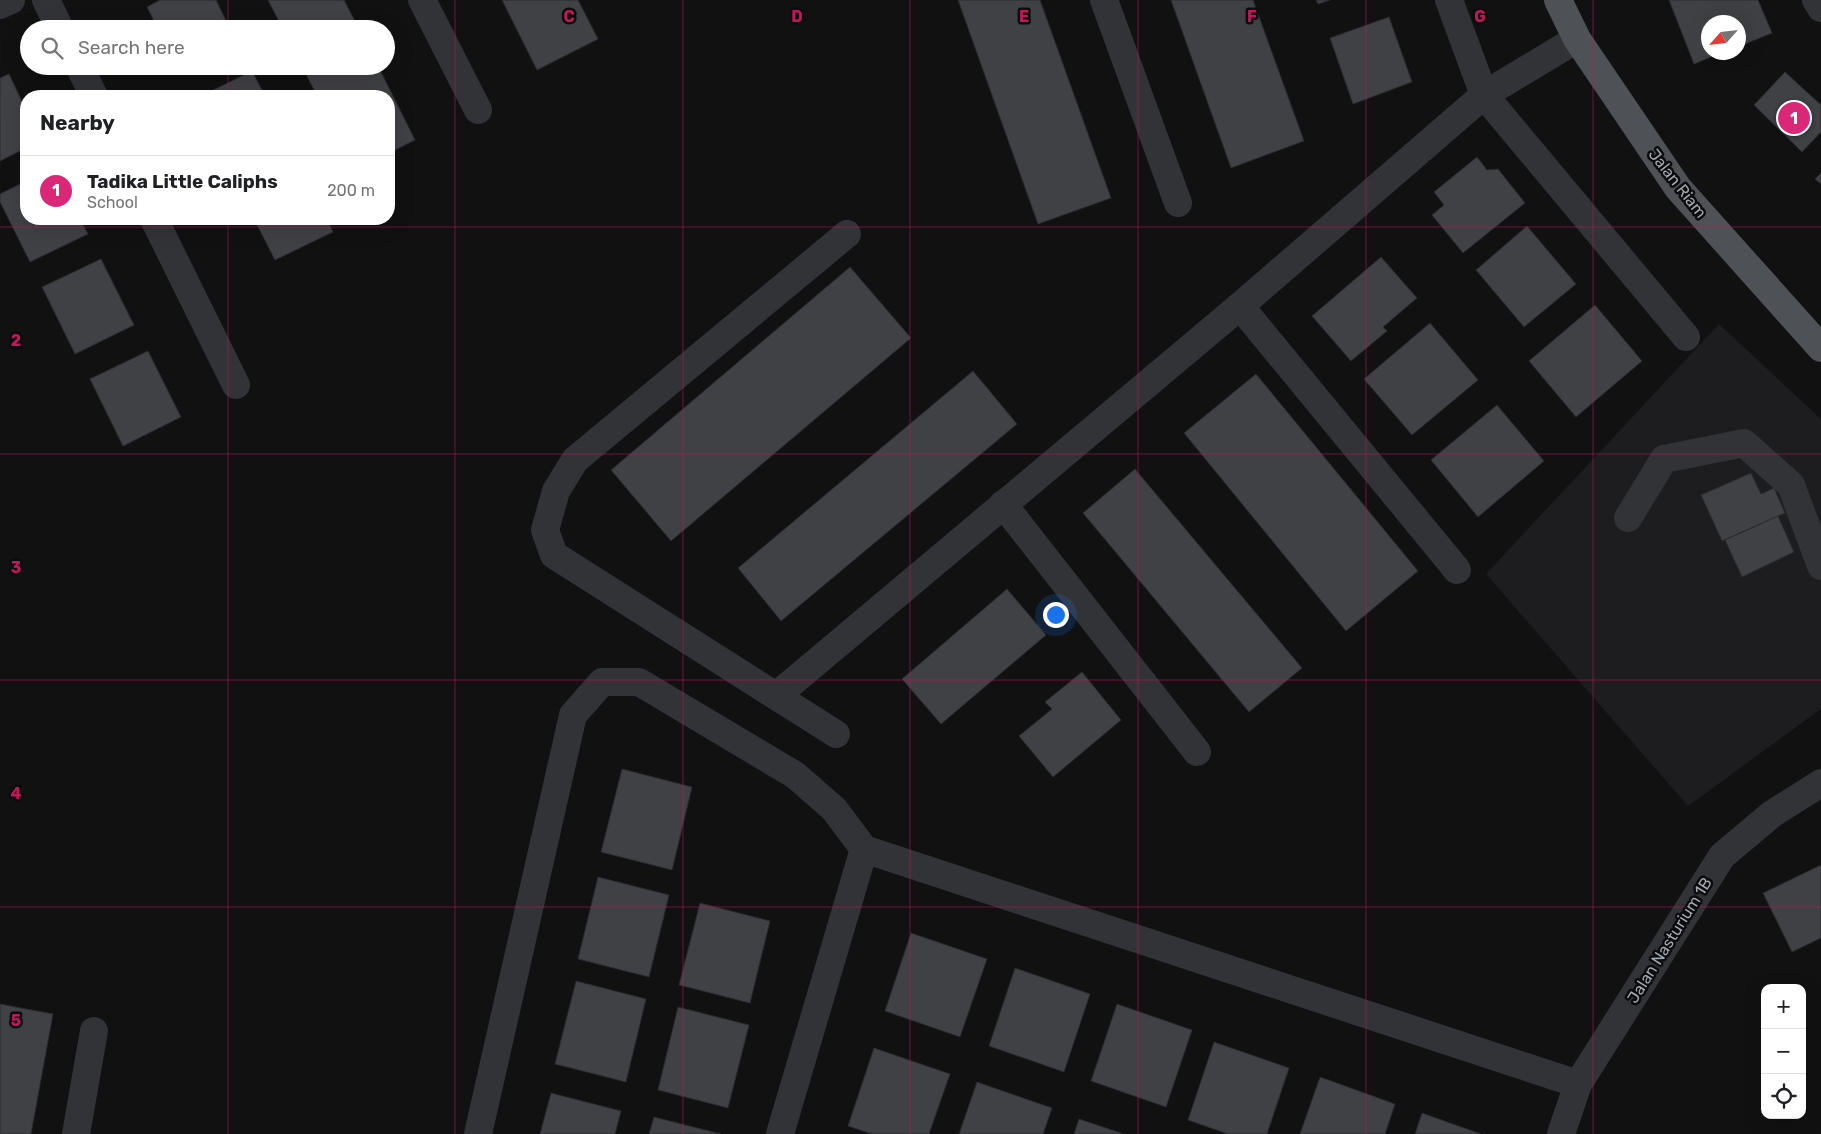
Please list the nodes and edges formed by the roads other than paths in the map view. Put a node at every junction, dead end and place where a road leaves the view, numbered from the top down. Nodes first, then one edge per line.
1 (11, 0) edge
2 (46, 0) edge
3 (422, 0) edge
4 (1104, 0) edge
5 (1449, 0) edge
6 (1558, 0) edge
7 (1816, 0) edge
8 (0, 5) edge
9 (1821, 8) edge
10 (56, 20) edge
11 (1577, 39) junction
12 (84, 75) edge
13 (91, 90) edge
14 (1484, 95) junction
15 (478, 110) dead end
16 (1178, 203) dead end
17 (157, 225) edge
18 (847, 234) dead end
19 (1240, 306) junction
20 (1686, 337) dead end
21 (1821, 348) edge
22 (236, 385) dead end
23 (1003, 504) junction
24 (1628, 518) dead end
25 (1821, 566) edge
26 (1457, 570) dead end
27 (776, 696) junction
28 (836, 734) dead end
29 (1197, 752) dead end
30 (1821, 783) edge
31 (864, 849) junction
32 (94, 1032) dead end
33 (1578, 1084) junction
34 (76, 1134) edge
35 (478, 1134) edge
36 (780, 1134) edge
37 (1561, 1134) edge

1 - 8 street
2 - 10 street
3 - 15 street
4 - 16 street
5 - 14 street
6 - 11 main road, Jalan Riam
7 - 9 street
11 - 14 street
11 - 21 main road, Jalan Riam
12 - 13 street
14 - 19 street
14 - 20 street
17 - 22 street
18 - 27 street
19 - 23 street
19 - 26 street
23 - 27 street
23 - 29 street
24 - 25 street
27 - 28 street
30 - 33 street, Jalan Nasturium 1B
31 - 33 street
31 - 35 street
31 - 36 street
32 - 34 street
33 - 37 street, Jalan Nasturium 1B

